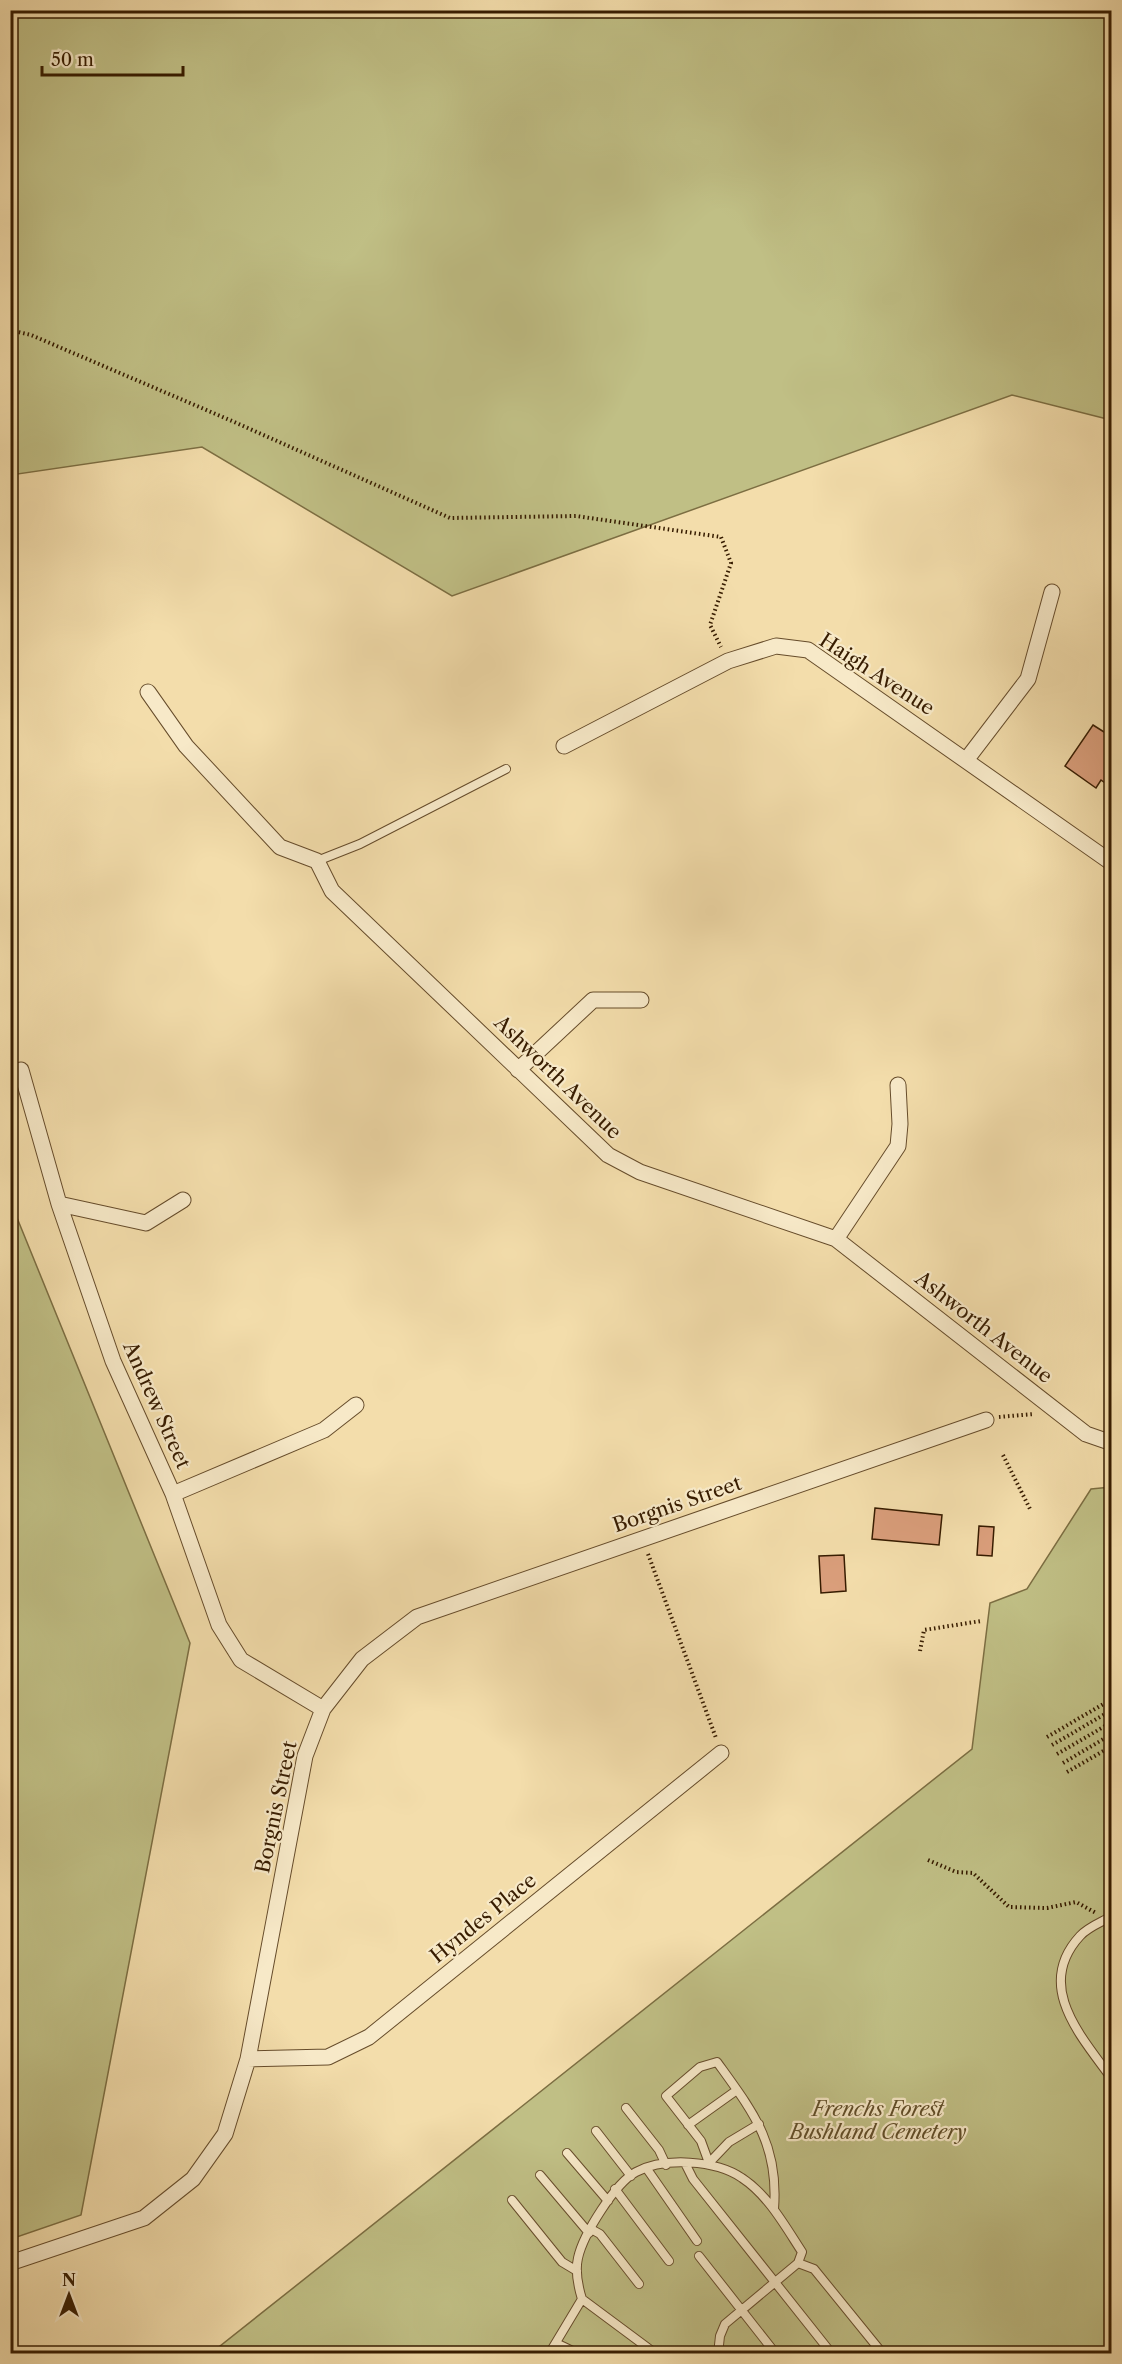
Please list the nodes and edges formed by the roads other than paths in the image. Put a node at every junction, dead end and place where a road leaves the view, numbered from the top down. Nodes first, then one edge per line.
1 (1052, 592) dead end
2 (148, 692) dead end
3 (564, 746) dead end
4 (967, 759) junction
5 (506, 769) dead end
6 (317, 861) junction
7 (1112, 863) edge
8 (641, 1000) dead end
9 (21, 1070) dead end
10 (518, 1070) junction
11 (898, 1085) dead end
12 (183, 1200) dead end
13 (59, 1204) junction
14 (836, 1239) junction
15 (356, 1405) dead end
16 (986, 1420) road end
17 (1112, 1443) edge
18 (173, 1494) junction
19 (323, 1709) junction
20 (721, 1753) road end
21 (1108, 1918) edge
22 (248, 2059) junction
23 (1112, 2079) edge
24 (737, 2090) junction
25 (626, 2108) dead end
26 (759, 2124) junction
27 (688, 2125) junction
28 (596, 2130) dead end
29 (567, 2153) dead end
30 (685, 2163) junction
31 (709, 2163) junction
32 (666, 2164) junction
33 (646, 2169) junction
34 (540, 2175) dead end
35 (631, 2176) junction
36 (615, 2190) junction
37 (512, 2200) dead end
38 (609, 2201) junction
39 (774, 2209) junction
40 (590, 2231) junction
41 (697, 2241) dead end
42 (699, 2256) dead end
43 (669, 2261) dead end
44 (10, 2263) edge
45 (798, 2263) junction
46 (578, 2271) junction
47 (775, 2282) junction
48 (639, 2284) dead end
49 (582, 2299) junction
50 (741, 2311) junction
51 (556, 2343) junction
52 (549, 2354) edge
53 (579, 2354) edge
54 (656, 2354) edge
55 (718, 2354) edge
56 (776, 2354) edge
57 (832, 2354) edge
58 (883, 2354) edge

1 - 4 street
2 - 6 street
3 - 4 street, Haigh Avenue
4 - 7 street, Haigh Avenue
5 - 6 lane
6 - 10 street, Ashworth Avenue
8 - 10 street
9 - 13 street, Andrew Street
10 - 14 street, Ashworth Avenue
11 - 14 street
12 - 13 street
13 - 18 street, Andrew Street
14 - 17 street, Ashworth Avenue
15 - 18 street
16 - 19 street, Borgnis Street
18 - 19 street, Andrew Street
19 - 22 street, Borgnis Street
20 - 22 street, Hyndes Place
21 - 23 lane
22 - 44 street, Borgnis Street
24 - 26 lane
24 - 27 lane
24 - 27 lane
25 - 32 lane
26 - 31 lane
26 - 39 lane
27 - 31 lane
28 - 35 lane
29 - 38 lane
30 - 31 lane
30 - 32 lane
30 - 47 lane
31 - 39 lane
32 - 33 lane
33 - 35 lane
33 - 41 lane
34 - 40 lane
35 - 36 lane
36 - 38 lane
36 - 43 lane
37 - 46 lane
38 - 40 lane
39 - 45 lane
40 - 46 lane
40 - 48 lane
42 - 50 lane
45 - 47 lane
45 - 58 lane
46 - 49 lane
47 - 50 lane
47 - 57 lane
49 - 51 lane
49 - 54 lane
50 - 55 lane
50 - 56 lane
51 - 52 lane
51 - 53 lane

